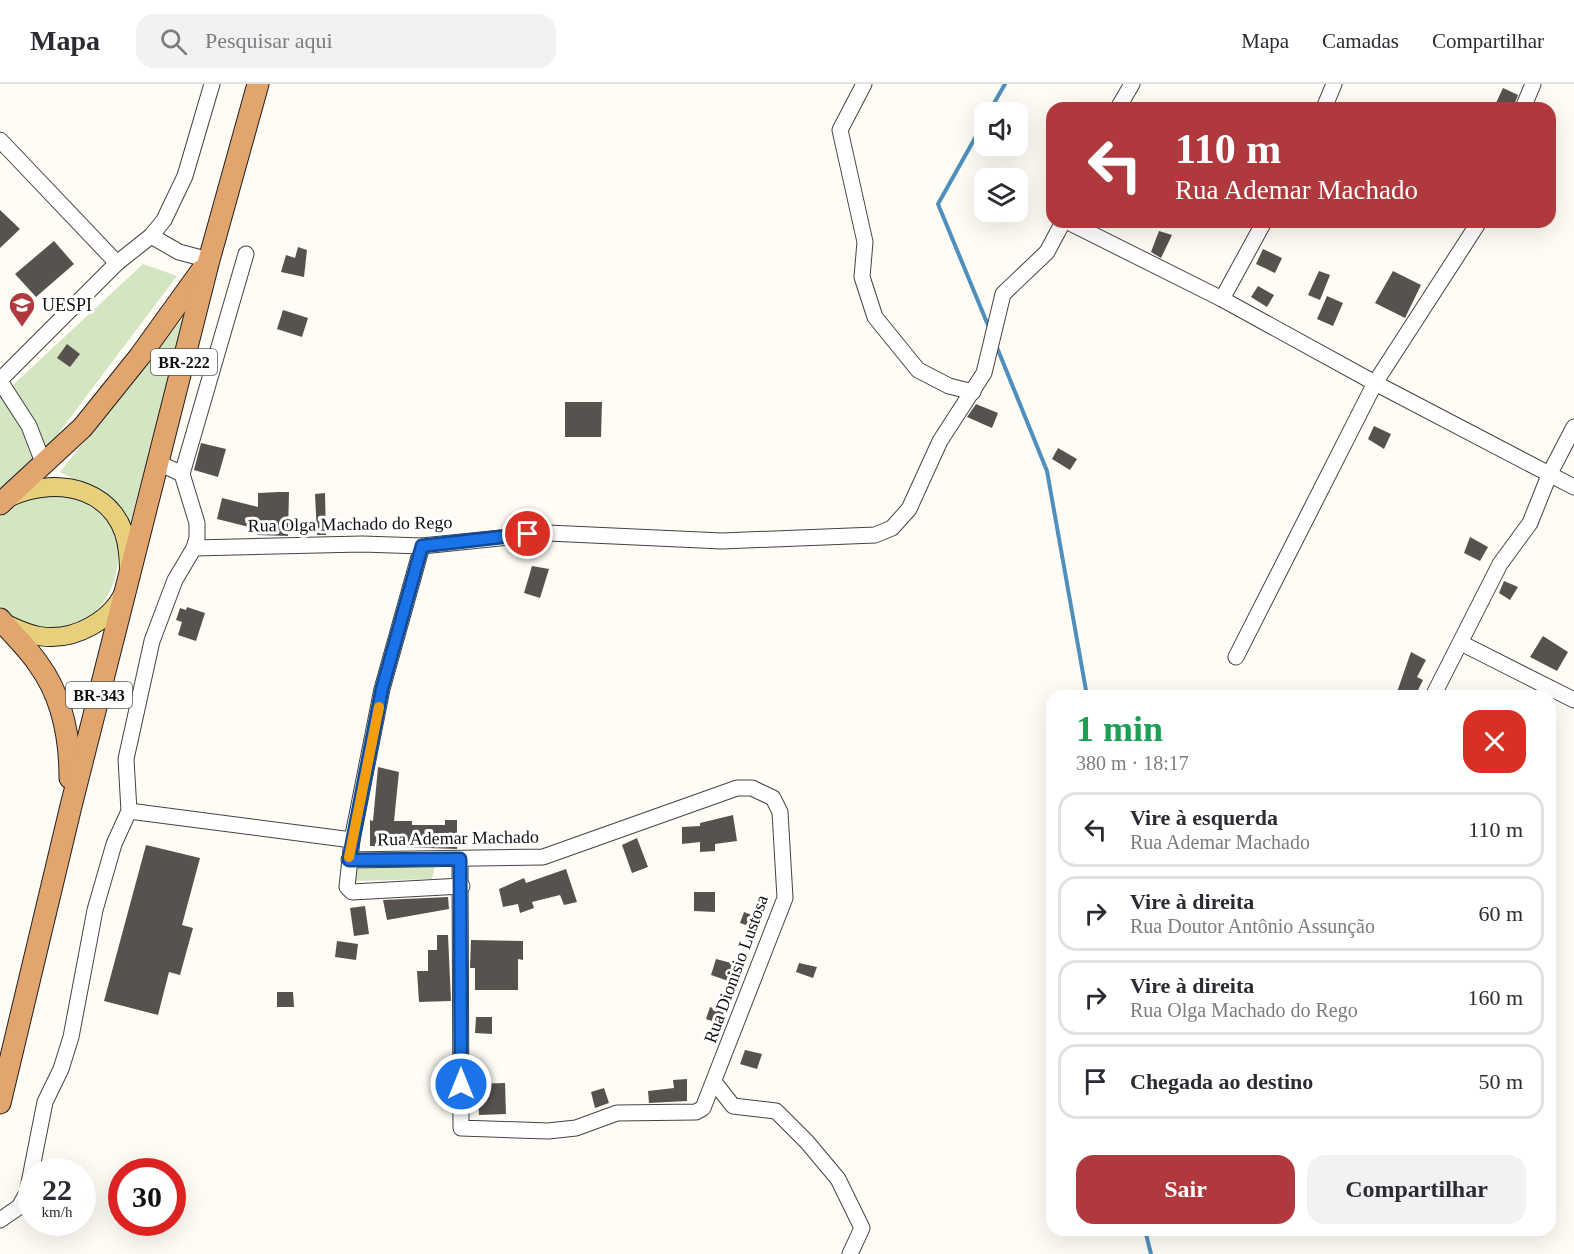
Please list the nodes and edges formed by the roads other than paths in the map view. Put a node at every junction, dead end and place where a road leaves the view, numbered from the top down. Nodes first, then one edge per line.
1 (212, 84) edge
2 (258, 84) edge
3 (864, 84) edge
4 (1132, 84) edge
5 (1334, 84) edge
6 (1533, 84) edge
7 (1122, 102) edge
8 (1326, 102) edge
9 (1526, 102) edge
10 (0, 140) edge
11 (857, 207) dead end
12 (1060, 228) edge
13 (1080, 228) edge
14 (1261, 228) edge
15 (1476, 228) edge
16 (152, 236) junction
17 (246, 254) dead end
18 (209, 260) junction
19 (117, 262) junction
20 (1222, 299) junction
21 (0, 380) edge
22 (1375, 383) junction
23 (973, 392) junction
24 (962, 407) junction
25 (1574, 427) edge
26 (159, 464) junction
27 (44, 465) junction
28 (1550, 473) junction
29 (182, 474) junction
30 (1574, 487) edge
31 (1, 502) edge
32 (422, 546) junction
33 (194, 548) junction
34 (127, 584) junction
35 (0, 621) edge
36 (1461, 643) junction
37 (1236, 657) dead end
38 (1435, 690) edge
39 (1554, 690) edge
40 (1556, 691) edge
41 (1574, 700) edge
42 (737, 788) joint
43 (71, 806) junction
44 (129, 811) junction
45 (352, 840) junction
46 (460, 859) junction
47 (349, 860) junction
48 (462, 886) junction
49 (715, 1083) junction
50 (0, 1103) edge
51 (0, 1220) edge
52 (850, 1254) edge

1 - 16 street
2 - 18 highway, BR-222
3 - 23 street
4 - 7 street
5 - 8 street
6 - 9 street
10 - 19 street
11 - 24 street
12 - 23 street, Rua Olga Machado do Rego
13 - 20 street
14 - 20 street
15 - 22 street
16 - 18 street
16 - 19 street
17 - 29 street
18 - 26 highway, BR-222
18 - 27 highway
19 - 21 street
20 - 22 street
21 - 27 street
22 - 28 street
22 - 37 street
23 - 24 street, Rua Olga Machado do Rego
24 - 32 street, Rua Olga Machado do Rego
25 - 28 street
26 - 29 street
26 - 34 highway, BR-222
27 - 31 highway
28 - 30 street
28 - 36 street
29 - 33 street
31 - 34 main road
32 - 33 street, Rua Olga Machado do Rego
32 - 45 street
33 - 44 street
34 - 35 main road, BR-222
34 - 43 highway, BR-343
35 - 43 highway
36 - 38 street
36 - 39 street
40 - 41 street
42 - 46 street, Rua Ademar Machado
42 - 49 street, Rua Dionisio Lustosa
43 - 50 highway, BR-343
44 - 45 street, Rua Ademar Machado
44 - 51 street
45 - 47 street
46 - 47 street, Rua Ademar Machado
46 - 48 street
47 - 48 street
48 - 49 street, Rua Dionisio Lustosa
49 - 52 street

